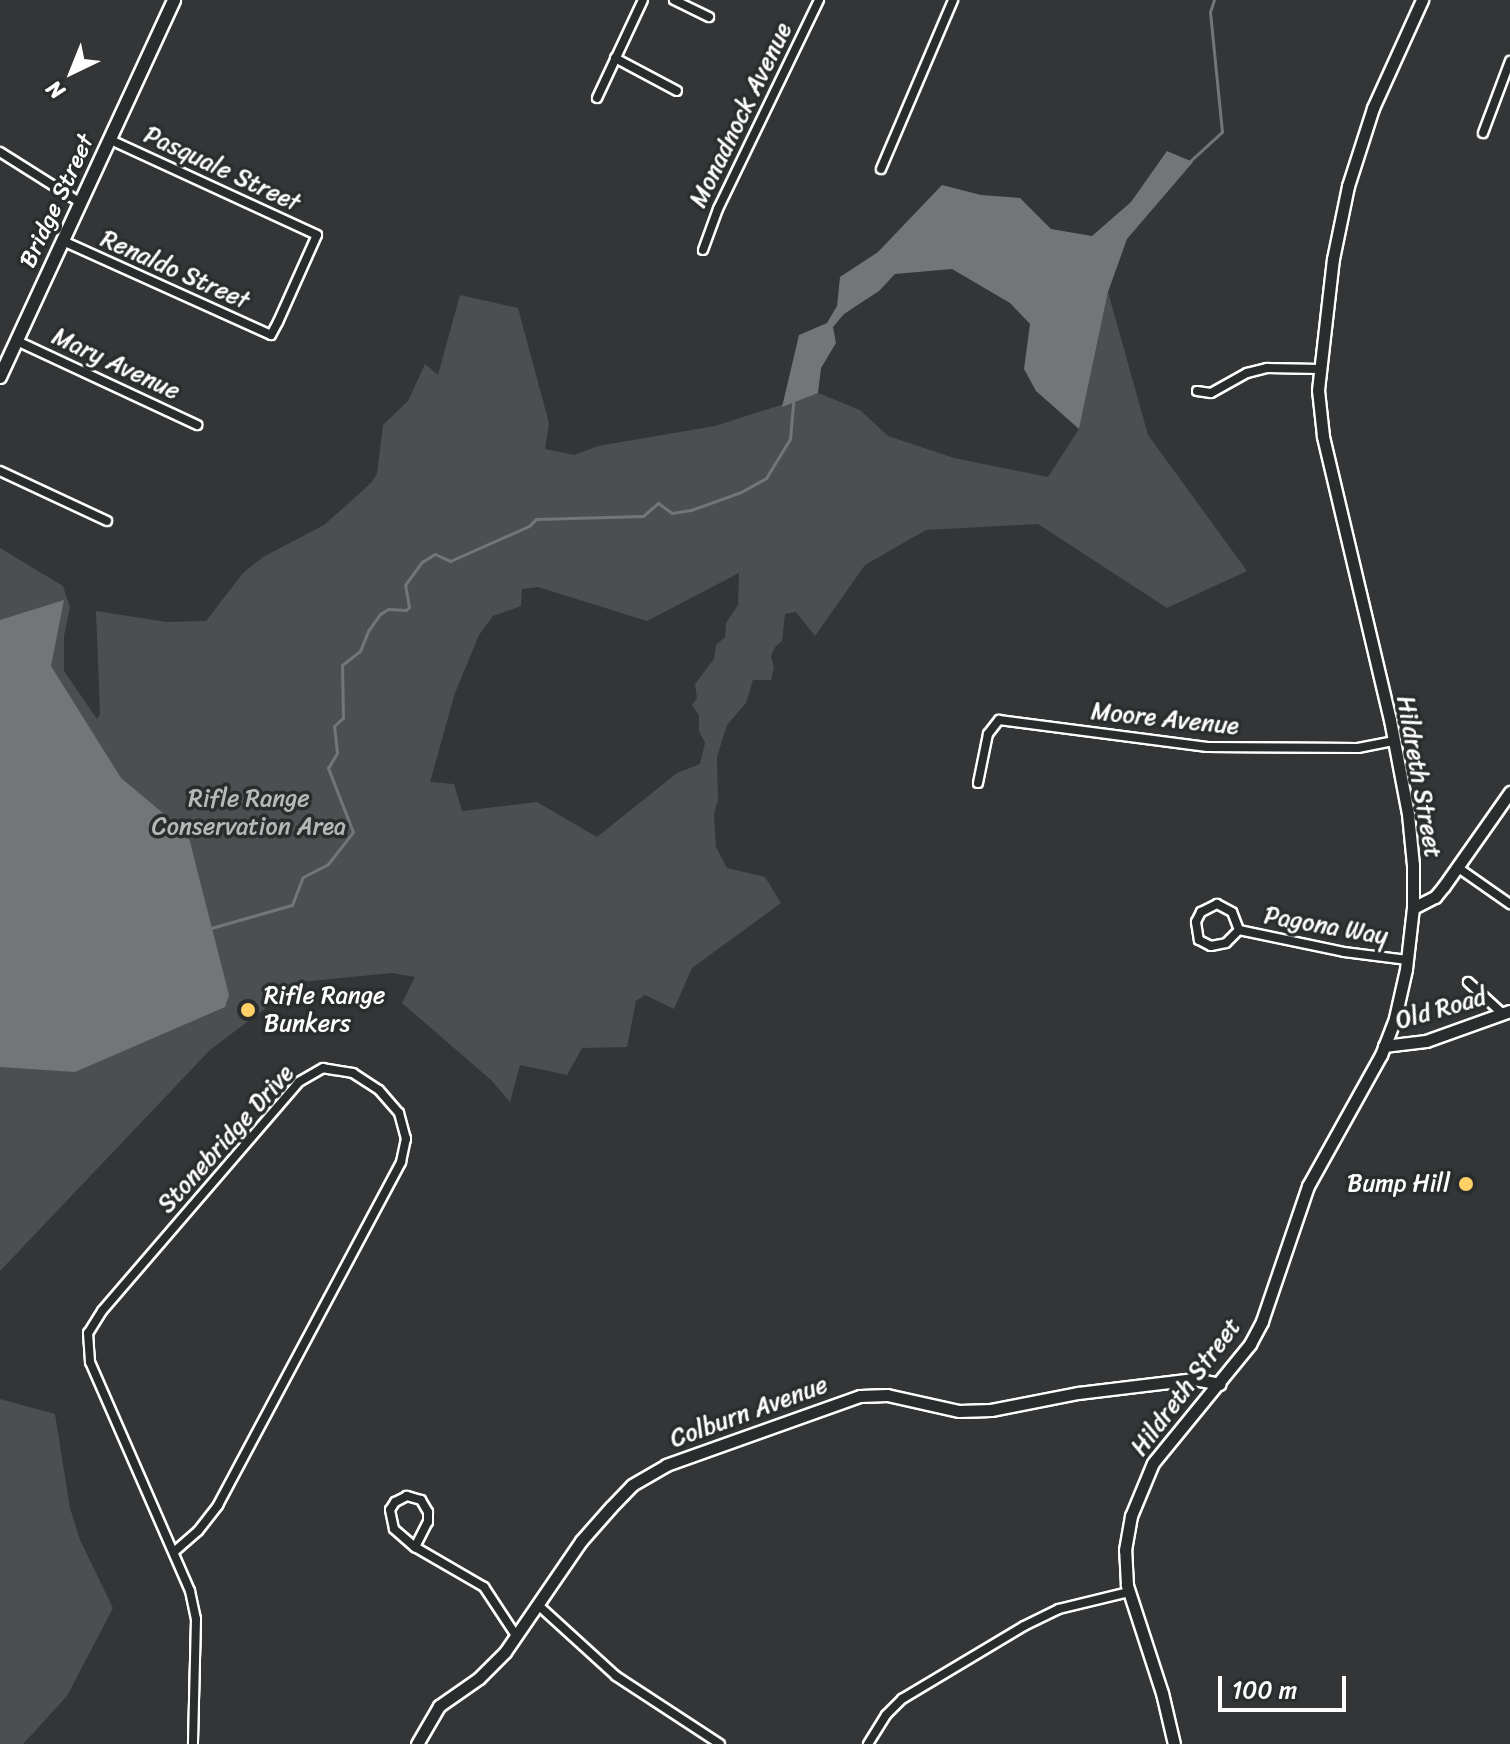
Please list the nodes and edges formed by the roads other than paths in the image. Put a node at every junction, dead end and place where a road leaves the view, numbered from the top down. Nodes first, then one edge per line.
1 (174, 0) edge
2 (643, 0) edge
3 (674, 0) edge
4 (819, 0) edge
5 (953, 0) edge
6 (1422, 0) edge
7 (709, 17) dead end
8 (615, 58) junction
9 (1510, 61) edge
10 (677, 91) dead end
11 (597, 98) dead end
12 (1483, 133) dead end
13 (110, 140) junction
14 (0, 152) edge
15 (881, 169) dead end
16 (81, 203) junction
17 (63, 241) junction
18 (703, 250) dead end
19 (271, 335) joint
20 (17, 341) junction
21 (1320, 369) junction
22 (0, 377) edge
23 (1197, 391) dead end
24 (197, 425) dead end
25 (0, 471) edge
26 (107, 521) dead end
27 (1394, 741) junction
28 (978, 783) dead end
29 (1510, 792) edge
30 (1457, 867) junction
31 (1510, 904) edge
32 (1413, 908) junction
33 (1239, 930) junction
34 (1407, 960) junction
35 (1468, 982) dead end
36 (1506, 1013) edge
37 (1384, 1046) junction
38 (1220, 1384) junction
39 (415, 1547) junction
40 (175, 1551) junction
41 (1129, 1592) junction
42 (538, 1605) junction
43 (517, 1637) junction
44 (193, 1744) edge
45 (417, 1744) edge
46 (720, 1744) edge
47 (868, 1744) edge
48 (1174, 1744) edge

1 - 13 main road, Bridge Street
2 - 8 street
3 - 7 street
4 - 18 street, Monadnock Avenue
5 - 15 street
6 - 21 street, Hildreth Street
8 - 10 street
8 - 11 street
9 - 12 street
13 - 16 main road, Bridge Street
13 - 19 street, Pasquale Street
14 - 16 street
16 - 17 main road, Bridge Street
17 - 19 street, Renaldo Street
17 - 20 main road, Bridge Street
20 - 22 main road, Bridge Street
20 - 24 street, Mary Avenue
21 - 23 street
21 - 27 street, Hildreth Street
25 - 26 street
27 - 28 street, Moore Avenue
27 - 32 street, Hildreth Street
29 - 30 street
30 - 31 street
30 - 32 street
32 - 34 street, Hildreth Street
33 - 33 street, Pagona Way
33 - 34 street, Pagona Way
34 - 37 street, Hildreth Street
35 - 36 street
36 - 37 street, Old Road
37 - 38 street, Hildreth Street
38 - 41 street, Hildreth Street
38 - 42 street, Colburn Avenue
39 - 39 street
39 - 43 street
40 - 40 street, Stonebridge Drive
40 - 44 street, Stonebridge Drive
41 - 47 street
41 - 48 street, Hildreth Street
42 - 43 street, Colburn Avenue
42 - 46 street
43 - 45 street, Colburn Avenue

